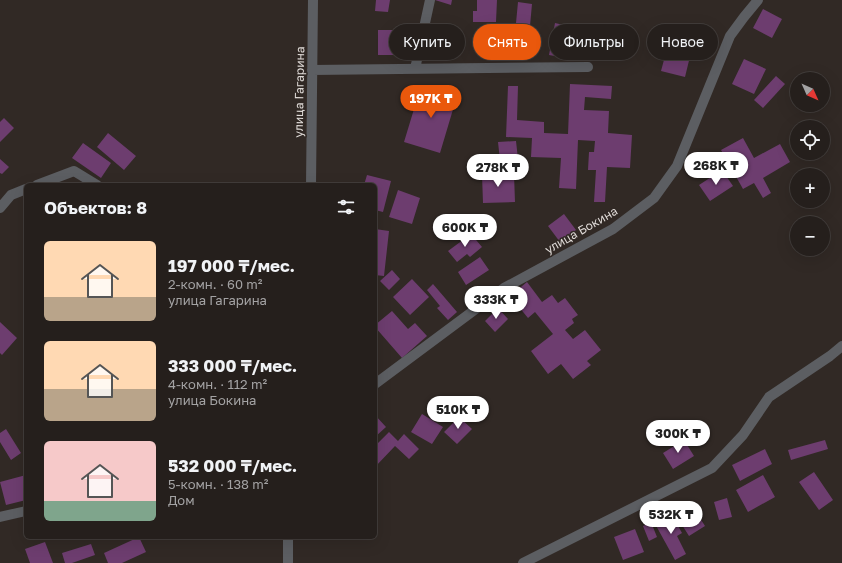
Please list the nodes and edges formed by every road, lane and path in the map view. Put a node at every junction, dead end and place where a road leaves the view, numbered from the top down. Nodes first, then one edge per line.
1 (313, 0) edge
2 (430, 0) edge
3 (758, 0) edge
4 (588, 67) dead end
5 (415, 69) junction
6 (312, 70) junction
7 (42, 183) edge
8 (94, 183) edge
9 (311, 183) edge
10 (24, 190) edge
11 (0, 208) edge
12 (842, 346) edge
13 (377, 383) edge
14 (24, 511) edge
15 (0, 517) edge
16 (288, 539) edge
17 (288, 563) edge
18 (523, 563) edge

1 - 6 street, улица Гагарина
2 - 5 street
3 - 13 street, улица Бокина
4 - 5 street
5 - 6 street
6 - 9 street, улица Гагарина
7 - 8 street
10 - 11 street
12 - 18 street
14 - 15 street
16 - 17 street

